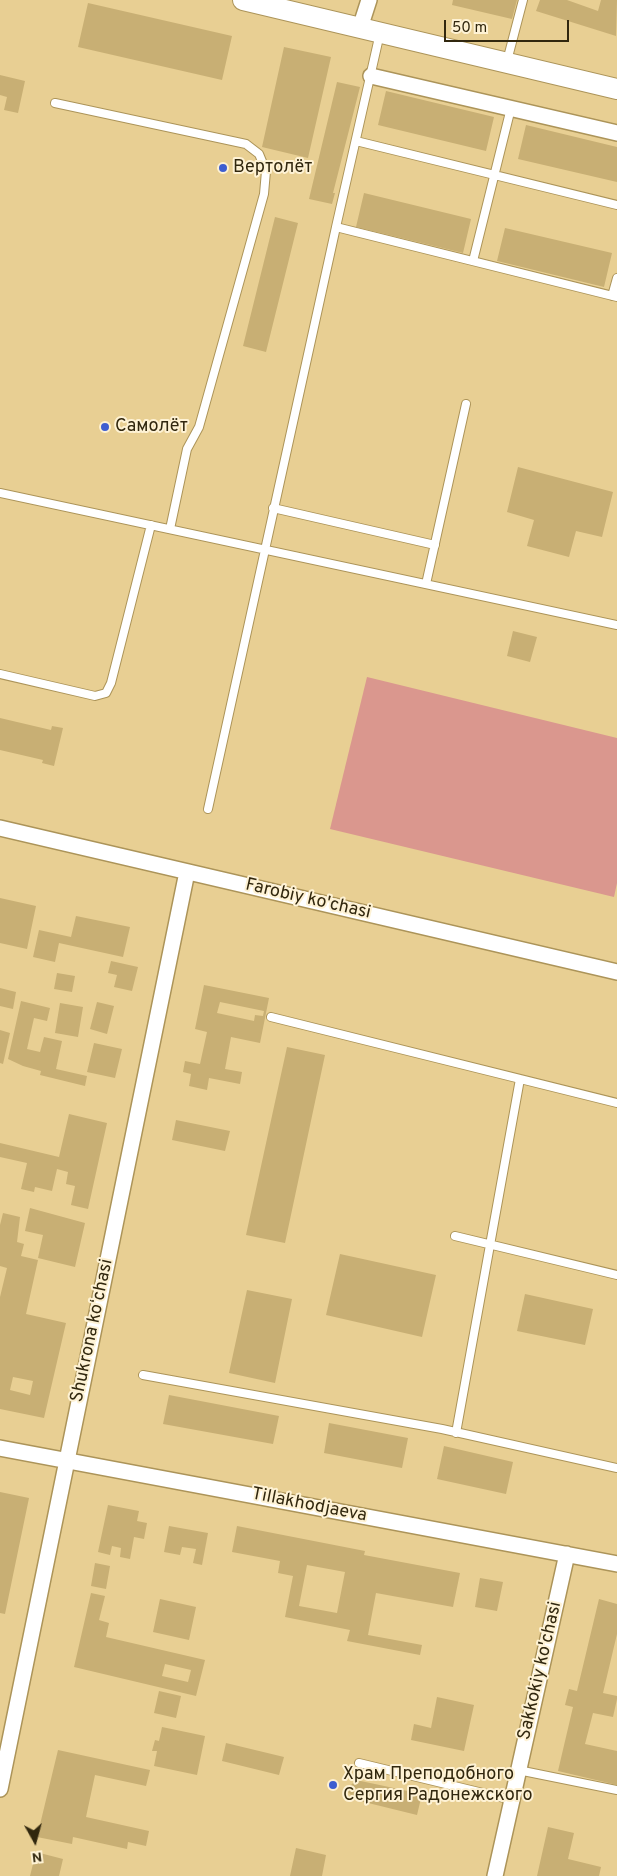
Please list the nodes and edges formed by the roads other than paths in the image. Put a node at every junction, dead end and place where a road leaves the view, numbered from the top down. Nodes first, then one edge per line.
1 (243, 0) edge
2 (369, 0) edge
3 (523, 0) edge
4 (360, 28) junction
5 (380, 33) junction
6 (507, 63) junction
7 (370, 76) junction
8 (617, 89) edge
9 (55, 103) dead end
10 (511, 108) junction
11 (617, 133) edge
12 (356, 141) junction
13 (494, 175) junction
14 (617, 205) edge
15 (336, 227) junction
16 (473, 261) junction
17 (617, 278) edge
18 (615, 296) edge
19 (466, 404) dead end
20 (0, 493) edge
21 (274, 508) junction
22 (151, 525) junction
23 (170, 529) junction
24 (435, 545) junction
25 (264, 549) junction
26 (426, 584) junction
27 (617, 624) edge
28 (0, 674) edge
29 (208, 809) dead end
30 (0, 828) edge
31 (187, 872) junction
32 (617, 972) edge
33 (271, 1017) dead end
34 (520, 1079) junction
35 (617, 1103) edge
36 (455, 1236) dead end
37 (490, 1244) junction
38 (617, 1275) edge
39 (144, 1375) dead end
40 (456, 1433) junction
41 (0, 1448) edge
42 (67, 1461) junction
43 (617, 1468) edge
44 (567, 1554) junction
45 (617, 1564) edge
46 (359, 1763) dead end
47 (518, 1770) junction
48 (0, 1789) edge
49 (617, 1790) edge
50 (512, 1800) junction
51 (495, 1876) edge

1 - 4 main road
2 - 4 street
3 - 6 lane
4 - 5 main road
5 - 6 main road
5 - 7 lane
6 - 8 main road
7 - 10 street
7 - 12 lane
9 - 23 lane
10 - 11 street
10 - 13 lane
12 - 13 lane
12 - 15 lane
13 - 14 lane
13 - 16 lane
15 - 16 lane
15 - 21 lane
16 - 18 lane
17 - 18 lane
19 - 24 lane
20 - 22 lane
21 - 24 lane
21 - 25 lane
22 - 23 lane
22 - 28 lane
23 - 25 lane
24 - 26 lane
25 - 26 lane
25 - 29 lane
26 - 27 lane
30 - 31 street, Farobiy ko'chasi
31 - 32 street, Farobiy ko'chasi
31 - 42 street, Shukrona koʻchasi
33 - 34 lane
34 - 35 lane
34 - 37 lane
36 - 37 lane
37 - 38 lane
37 - 40 lane
39 - 40 lane
40 - 43 lane
41 - 42 street, Tillakhodjaeva
42 - 44 street, Tillakhodjaeva
42 - 48 street, Shukrona koʻchasi
44 - 45 street, Tillakhodjaeva
44 - 47 street, Sakkokiy ko'chasi
46 - 50 lane
47 - 49 lane
47 - 50 street, Sakkokiy ko'chasi
50 - 51 street, Sakkokiy ko'chasi

